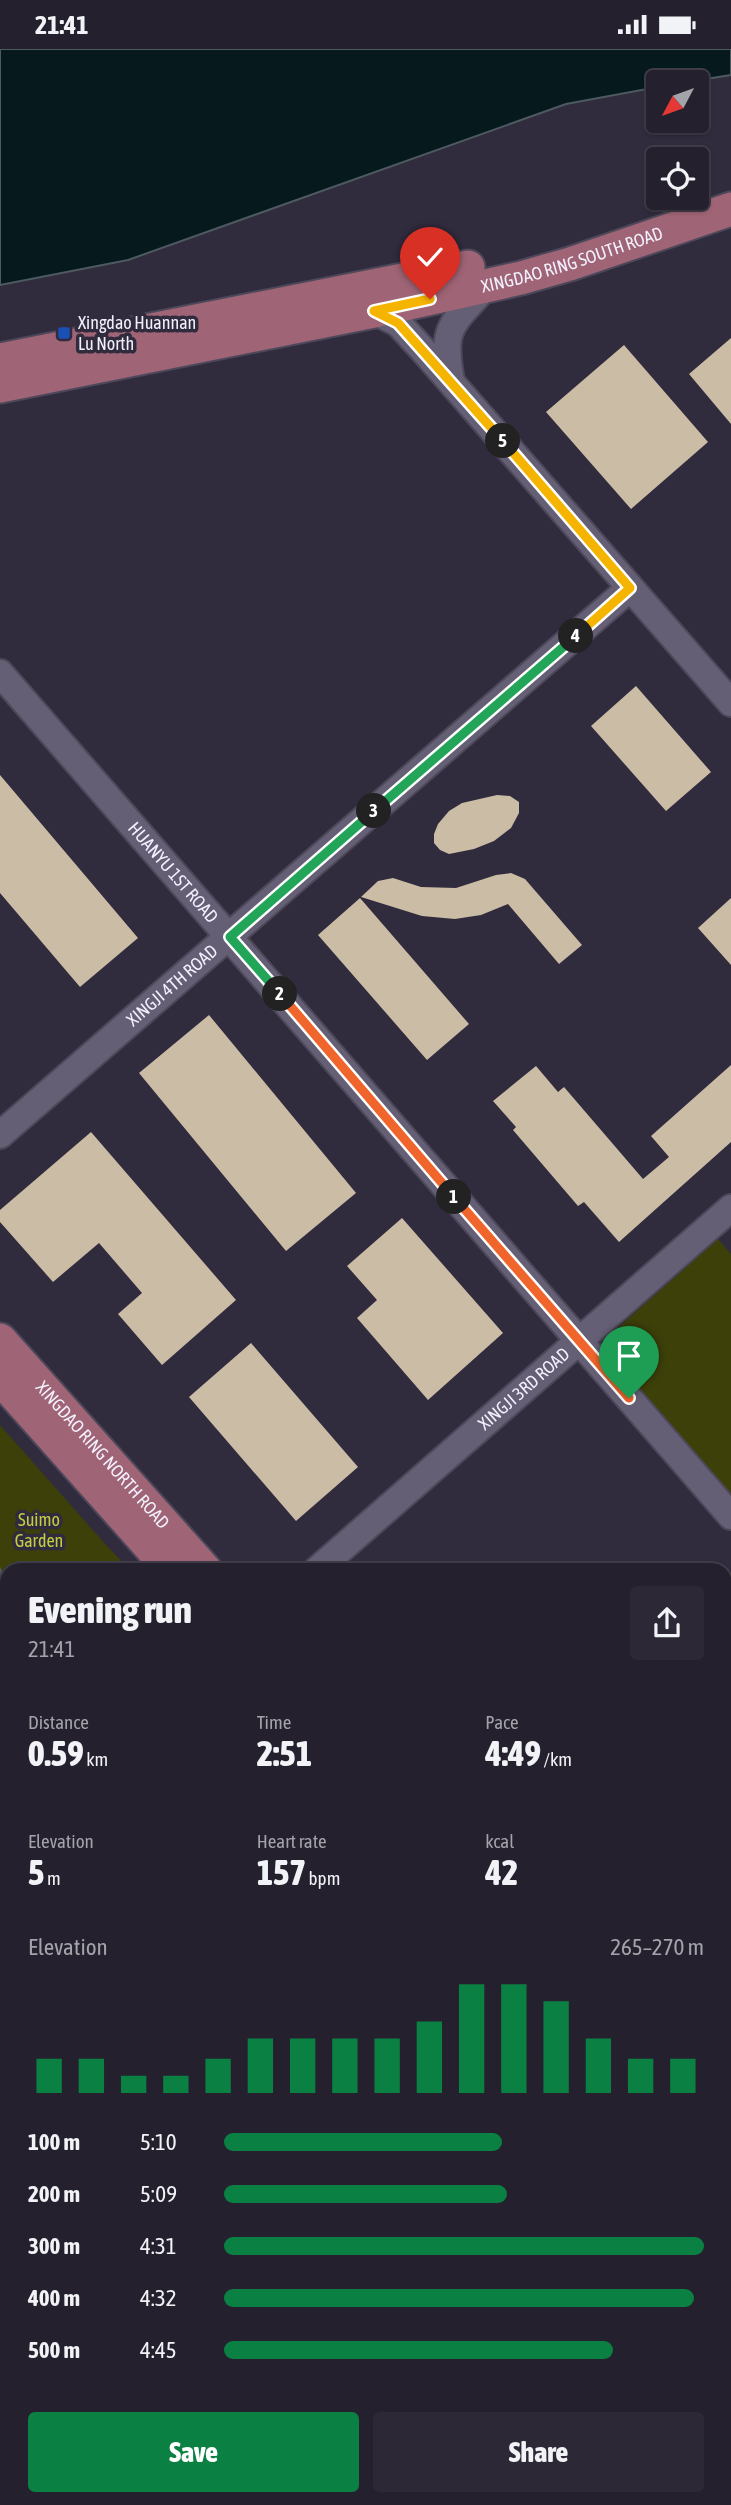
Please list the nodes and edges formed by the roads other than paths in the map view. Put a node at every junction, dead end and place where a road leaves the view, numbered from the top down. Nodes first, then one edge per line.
1 (731, 188) edge
2 (731, 209) edge
3 (485, 287) junction
4 (374, 311) junction
5 (0, 360) edge
6 (452, 381) junction
7 (0, 386) edge
8 (630, 588) junction
9 (0, 673) edge
10 (731, 703) edge
11 (230, 937) junction
12 (0, 1135) edge
13 (731, 1208) edge
14 (0, 1340) edge
15 (579, 1340) junction
16 (0, 1378) edge
17 (731, 1516) edge
18 (166, 1563) edge
19 (199, 1563) edge
20 (325, 1563) edge

1 - 5 main road, XINGDAO RING SOUTH ROAD
2 - 3 main road, XINGDAO RING SOUTH ROAD
3 - 4 main road, XINGDAO RING SOUTH ROAD
3 - 6 street
4 - 6 street
4 - 7 main road, XINGDAO RING SOUTH ROAD
6 - 8 street
8 - 10 street
8 - 11 street, XINGJI 4TH ROAD
9 - 11 street, HUANYU 1ST ROAD
11 - 12 street, XINGJI 4TH ROAD
11 - 15 street, HUANYU 1ST ROAD
13 - 15 street, XINGJI 3RD ROAD
14 - 19 main road, XINGDAO RING NORTH ROAD
15 - 17 street, HUANYU 1ST ROAD
15 - 20 street, XINGJI 3RD ROAD
16 - 18 main road, XINGDAO RING NORTH ROAD

